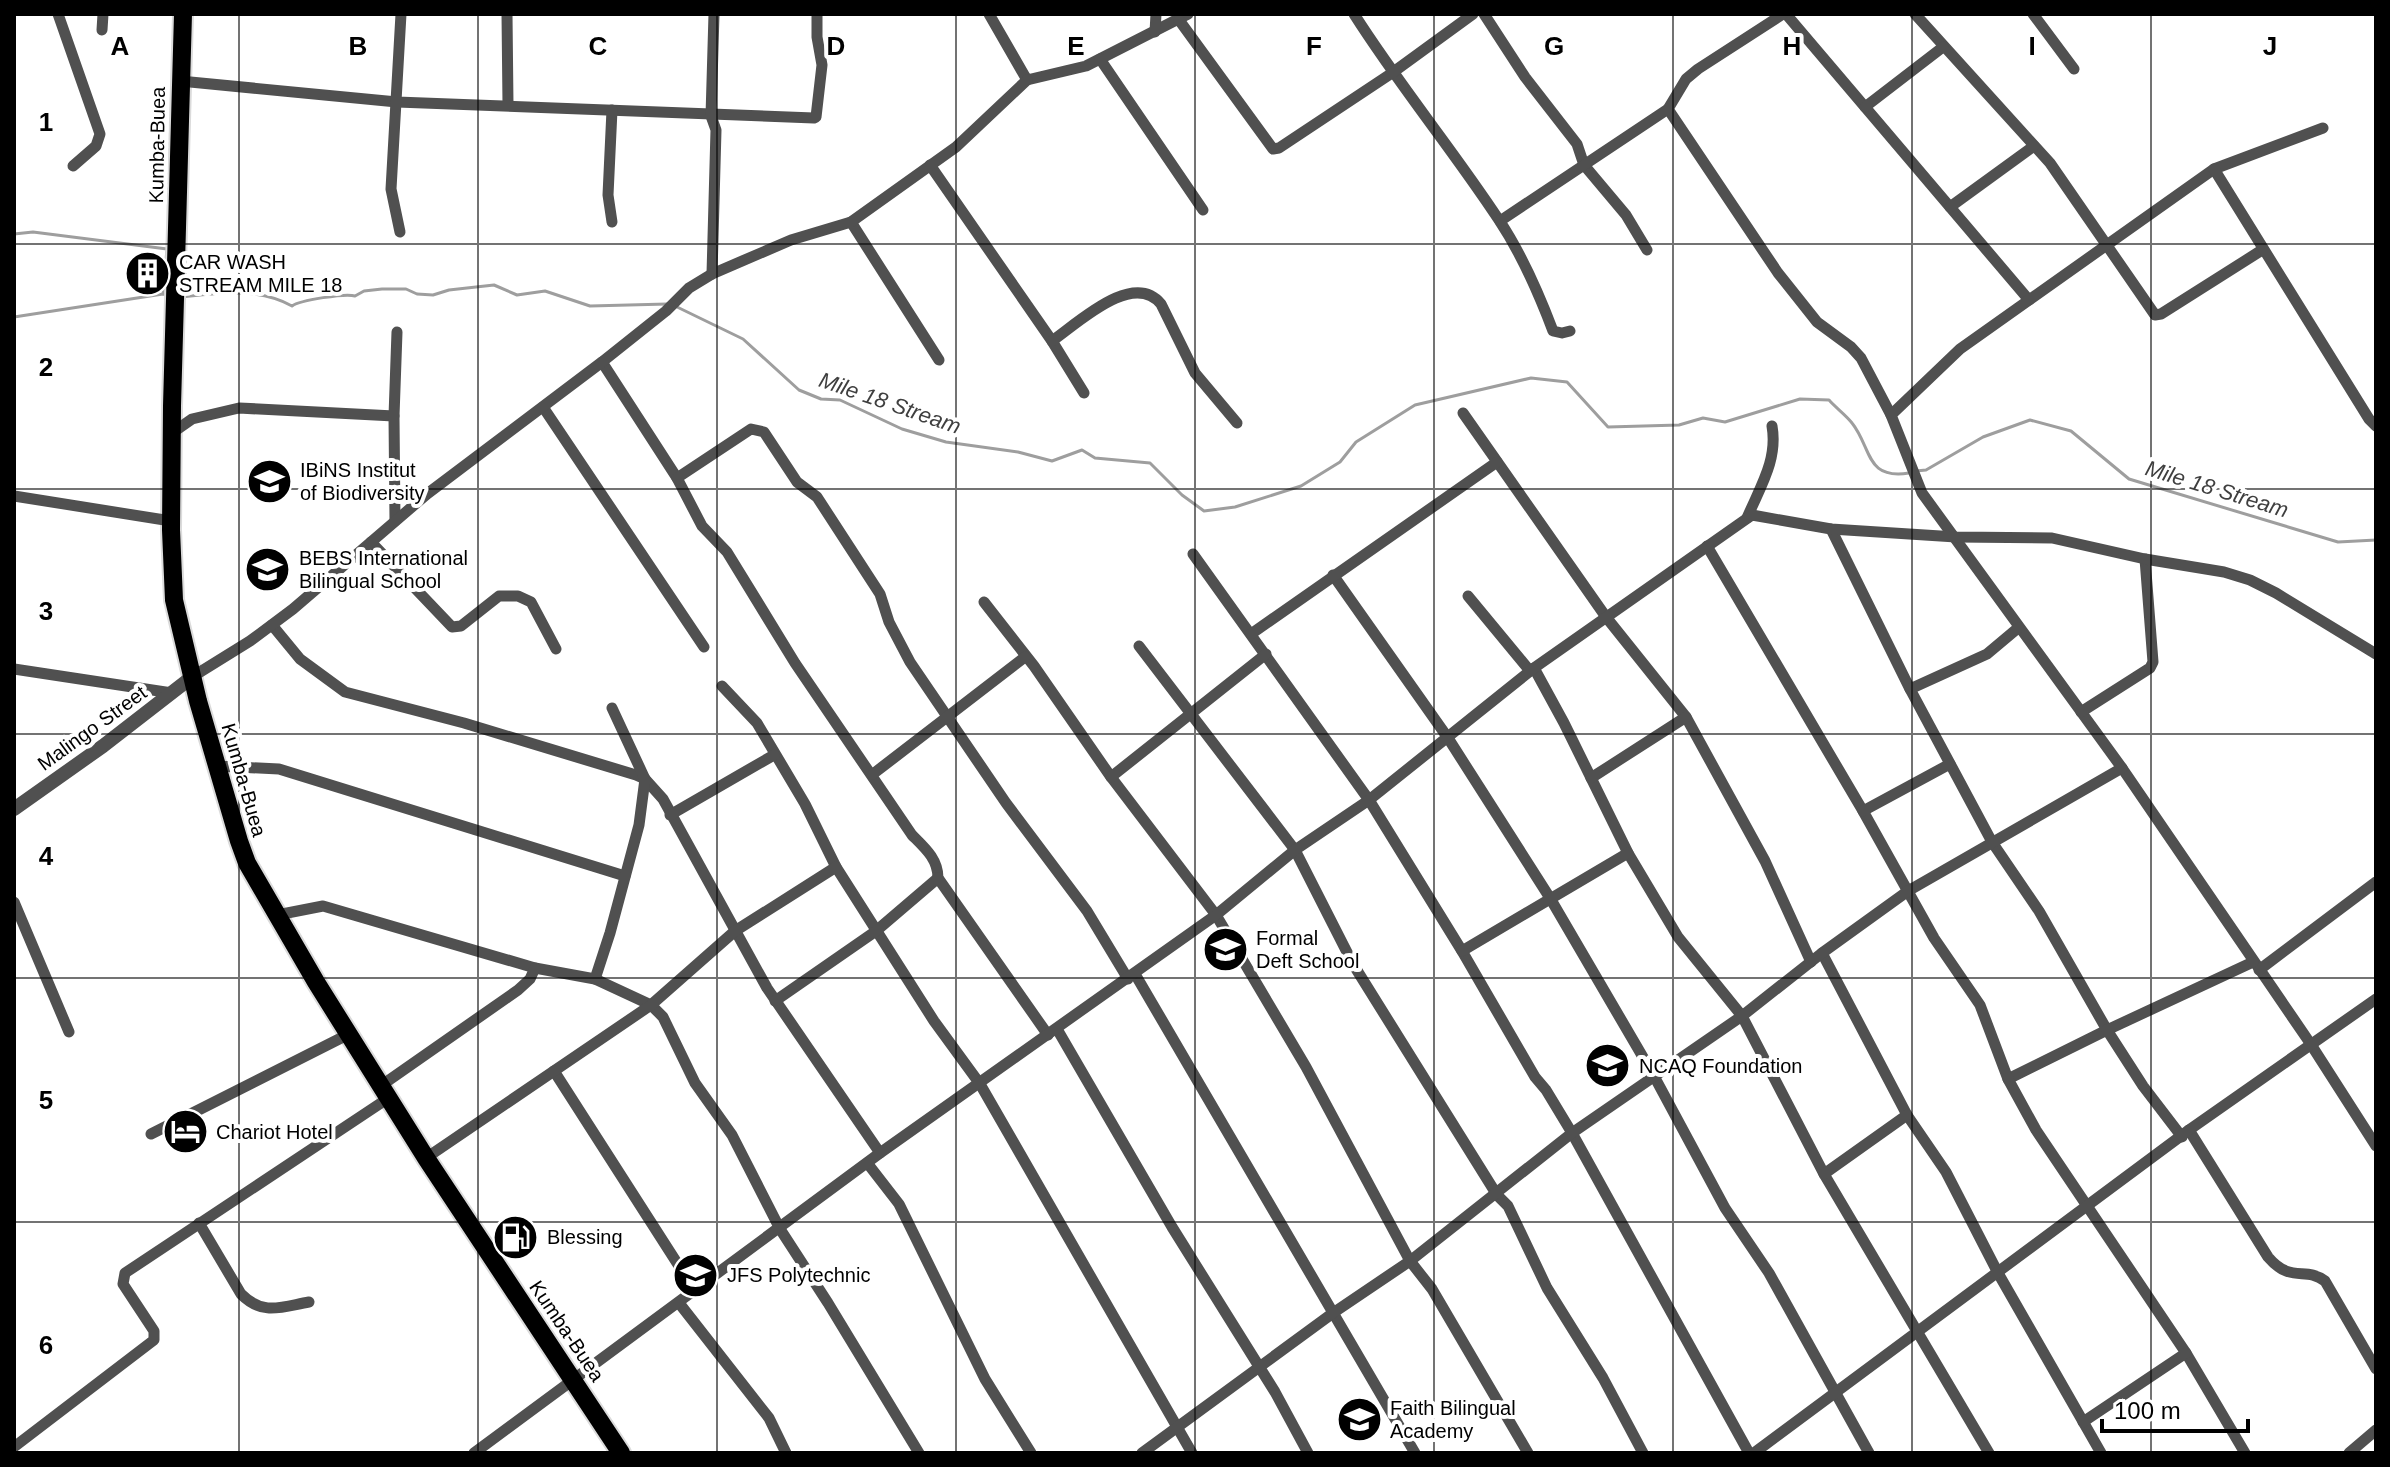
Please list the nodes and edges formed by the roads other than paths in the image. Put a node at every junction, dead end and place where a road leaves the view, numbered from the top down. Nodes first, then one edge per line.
1 (58, 14) edge
2 (103, 14) edge
3 (183, 14) edge
4 (401, 14) edge
5 (507, 14) edge
6 (714, 14) edge
7 (817, 14) edge
8 (989, 14) edge
9 (1156, 14) edge
10 (1354, 14) edge
11 (1473, 14) edge
12 (1484, 14) edge
13 (1784, 14) edge
14 (1915, 14) edge
15 (2033, 14) edge
16 (1184, 17) edge
17 (102, 30) dead end
18 (1155, 32) junction
19 (1943, 47) junction
20 (1100, 59) junction
21 (2074, 69) dead end
22 (1392, 73) junction
23 (1027, 80) junction
24 (180, 81) junction
25 (397, 102) junction
26 (508, 105) junction
27 (1865, 107) junction
28 (1668, 109) junction
29 (612, 110) junction
30 (711, 116) junction
31 (2323, 128) dead end
32 (2034, 146) junction
33 (930, 165) junction
34 (1584, 165) junction
35 (73, 166) dead end
36 (2214, 169) junction
37 (1950, 207) junction
38 (1203, 210) dead end
39 (1500, 221) junction
40 (612, 222) dead end
41 (851, 222) junction
42 (400, 232) dead end
43 (2107, 245) junction
44 (1647, 250) dead end
45 (2262, 250) junction
46 (712, 274) junction
47 (2029, 300) junction
48 (1570, 331) dead end
49 (397, 332) dead end
50 (1052, 341) junction
51 (939, 360) dead end
52 (602, 362) junction
53 (1084, 393) dead end
54 (543, 407) junction
55 (1463, 413) dead end
56 (1891, 415) junction
57 (394, 416) junction
58 (1237, 423) dead end
59 (1772, 426) dead end
60 (2376, 426) edge
61 (172, 433) junction
62 (1497, 462) junction
63 (677, 478) junction
64 (14, 496) edge
65 (1747, 518) junction
66 (171, 521) junction
67 (395, 521) junction
68 (1831, 529) junction
69 (1956, 537) junction
70 (371, 542) junction
71 (1707, 546) junction
72 (1193, 554) dead end
73 (2145, 559) junction
74 (1333, 575) junction
75 (1468, 596) dead end
76 (984, 602) dead end
77 (1606, 617) junction
78 (272, 625) junction
79 (2018, 628) junction
80 (1251, 634) junction
81 (1139, 646) dead end
82 (704, 647) dead end
83 (556, 649) dead end
84 (1266, 654) junction
85 (2376, 654) edge
86 (1025, 657) junction
87 (14, 669) edge
88 (1532, 669) junction
89 (192, 677) junction
90 (722, 686) dead end
91 (1910, 689) junction
92 (172, 693) junction
93 (612, 708) dead end
94 (1191, 712) junction
95 (2081, 712) junction
96 (948, 716) junction
97 (1686, 717) junction
98 (1448, 738) junction
99 (774, 755) junction
100 (1950, 764) junction
101 (216, 766) junction
102 (2122, 768) junction
103 (873, 774) junction
104 (1111, 777) junction
105 (1591, 778) junction
106 (645, 779) junction
107 (1369, 800) junction
108 (14, 809) edge
109 (1863, 811) junction
110 (670, 815) junction
111 (1992, 842) junction
112 (1295, 850) junction
113 (1628, 853) junction
114 (836, 867) junction
115 (625, 876) junction
116 (938, 878) junction
117 (2376, 882) edge
118 (1908, 891) junction
119 (1550, 898) junction
120 (14, 902) edge
121 (277, 915) junction
122 (1216, 915) junction
123 (735, 931) junction
124 (876, 931) junction
125 (1462, 951) junction
126 (1822, 953) junction
127 (1811, 962) junction
128 (2256, 966) junction
129 (535, 968) junction
130 (1131, 976) junction
131 (595, 979) junction
132 (2376, 999) edge
133 (775, 1001) junction
134 (651, 1005) junction
135 (1742, 1016) junction
136 (2107, 1030) junction
137 (69, 1032) dead end
138 (1053, 1032) junction
139 (349, 1034) junction
140 (2310, 1043) junction
141 (554, 1071) junction
142 (1654, 1076) junction
143 (2008, 1079) junction
144 (980, 1084) junction
145 (386, 1091) junction
146 (1907, 1115) junction
147 (1572, 1133) junction
148 (2186, 1133) junction
149 (151, 1134) dead end
150 (2376, 1146) edge
151 (880, 1153) junction
152 (426, 1158) junction
153 (868, 1164) junction
154 (1824, 1174) junction
155 (1497, 1195) junction
156 (2086, 1206) junction
157 (199, 1223) junction
158 (780, 1229) junction
159 (1410, 1261) junction
160 (1998, 1273) junction
161 (695, 1291) junction
162 (309, 1302) dead end
163 (679, 1303) junction
164 (1333, 1313) junction
165 (1918, 1332) junction
166 (2186, 1353) junction
167 (1258, 1369) junction
168 (2376, 1369) edge
169 (574, 1380) junction
170 (1836, 1390) junction
171 (2083, 1422) junction
172 (1178, 1427) junction
173 (2376, 1430) edge
174 (14, 1447) edge
175 (2356, 1451) edge
176 (474, 1453) edge
177 (621, 1453) edge
178 (786, 1453) edge
179 (919, 1453) edge
180 (1031, 1453) edge
181 (1142, 1453) edge
182 (1192, 1453) edge
183 (1308, 1453) edge
184 (1415, 1453) edge
185 (1528, 1453) edge
186 (1643, 1453) edge
187 (1751, 1453) edge
188 (1869, 1453) edge
189 (1989, 1453) edge
190 (2101, 1453) edge
191 (2245, 1453) edge

1 - 35 street
2 - 17 street
3 - 24 highway, Kumba-Buea
4 - 25 street
5 - 26 street
6 - 30 street
7 - 30 street
8 - 23 street
9 - 18 street
10 - 22 street
11 - 22 street
12 - 34 street
13 - 27 street
13 - 28 street
14 - 19 street
15 - 21 street
16 - 18 street
16 - 22 street
18 - 20 street
19 - 27 street
19 - 32 street
20 - 23 street
20 - 38 street
22 - 39 street
23 - 33 street
24 - 25 street
24 - 61 highway, Kumba-Buea
25 - 26 street
25 - 42 street
26 - 29 street
27 - 37 street
28 - 34 street
28 - 56 street
29 - 30 street
29 - 40 street
30 - 46 street
31 - 36 street
32 - 37 street
32 - 43 street
33 - 41 street
33 - 50 street
34 - 39 street
34 - 44 street
36 - 43 street
36 - 45 street
37 - 47 street
39 - 48 street
41 - 46 street
41 - 51 street
43 - 45 street
43 - 47 street
45 - 60 street
46 - 52 street
47 - 56 street
49 - 57 street
50 - 53 street
50 - 58 street
52 - 54 street
52 - 63 street
54 - 67 street
54 - 82 street
55 - 62 street
56 - 69 street
57 - 61 street
57 - 67 street
59 - 65 street
61 - 66 highway, Kumba-Buea
62 - 74 street
62 - 77 street
63 - 96 street
63 - 103 street
64 - 66 street
65 - 68 street
65 - 71 street
66 - 89 highway, Kumba-Buea
67 - 70 street
68 - 69 street
68 - 91 street
69 - 73 street
69 - 79 street
70 - 78 street
70 - 83 street
71 - 77 street
71 - 109 street
72 - 80 street
73 - 85 street
73 - 95 street
74 - 80 street
74 - 98 street
75 - 88 street
76 - 86 street
77 - 88 street
77 - 97 street
78 - 89 street
78 - 106 street
79 - 91 street
79 - 95 street
80 - 84 street
81 - 94 street
84 - 94 street
84 - 107 street
86 - 96 street
86 - 104 street
87 - 92 street
88 - 98 street
88 - 105 street
89 - 92 street, Malingo Street
89 - 101 highway, Kumba-Buea
90 - 99 street
91 - 100 street
92 - 108 street, Malingo Street
93 - 106 street
94 - 104 street
94 - 112 street
95 - 102 street
96 - 103 street
96 - 130 street
97 - 105 street
97 - 127 street
98 - 107 street
98 - 119 street
99 - 110 street
99 - 114 street
100 - 109 street
100 - 111 street
101 - 115 street
101 - 121 highway, Kumba-Buea
102 - 111 street
102 - 128 street
103 - 116 street
104 - 122 street
105 - 113 street
106 - 110 street
106 - 115 street
107 - 112 street
107 - 125 street
109 - 118 street
110 - 123 street
111 - 118 street
111 - 136 street
112 - 122 street
112 - 155 street
113 - 119 street
113 - 135 street
114 - 123 street
114 - 124 street
115 - 131 street
116 - 124 street
116 - 138 street
117 - 128 street
118 - 126 street
118 - 143 street
119 - 125 street
119 - 142 street
120 - 137 street
121 - 129 street
121 - 139 highway, Kumba-Buea
122 - 130 street
122 - 159 street
123 - 133 street
123 - 134 street
124 - 133 street
124 - 144 street
125 - 147 street
126 - 127 street
126 - 146 street
127 - 135 street
128 - 136 street
128 - 140 street
129 - 131 street
129 - 145 street
130 - 138 street
130 - 164 street
131 - 134 street
132 - 140 street
133 - 151 street
134 - 141 street
134 - 158 street
135 - 142 street
135 - 154 street
136 - 143 street
136 - 148 street
138 - 144 street
138 - 167 street
139 - 145 highway, Kumba-Buea
139 - 149 street
140 - 148 street
140 - 150 street
141 - 152 street
141 - 161 street
142 - 147 street
142 - 170 street
143 - 156 street
144 - 151 street
144 - 172 street
145 - 152 highway, Kumba-Buea
145 - 157 street
146 - 154 street
146 - 160 street
147 - 155 street
147 - 187 street
148 - 156 street
148 - 168 street
151 - 153 street
152 - 169 highway, Kumba-Buea
153 - 158 street
153 - 180 street
154 - 165 street
155 - 159 street
155 - 186 street
156 - 160 street
156 - 166 street
157 - 162 street
157 - 174 street
158 - 161 street
158 - 179 street
159 - 164 street
159 - 185 street
160 - 165 street
160 - 171 street
161 - 163 street
163 - 169 street
163 - 178 street
164 - 167 street
164 - 184 street
165 - 170 street
165 - 189 street
166 - 171 street
166 - 191 street
167 - 172 street
167 - 183 street
169 - 176 street
169 - 177 highway, Kumba-Buea
170 - 187 street
170 - 188 street
171 - 190 street
172 - 181 street
172 - 182 street
173 - 175 street

